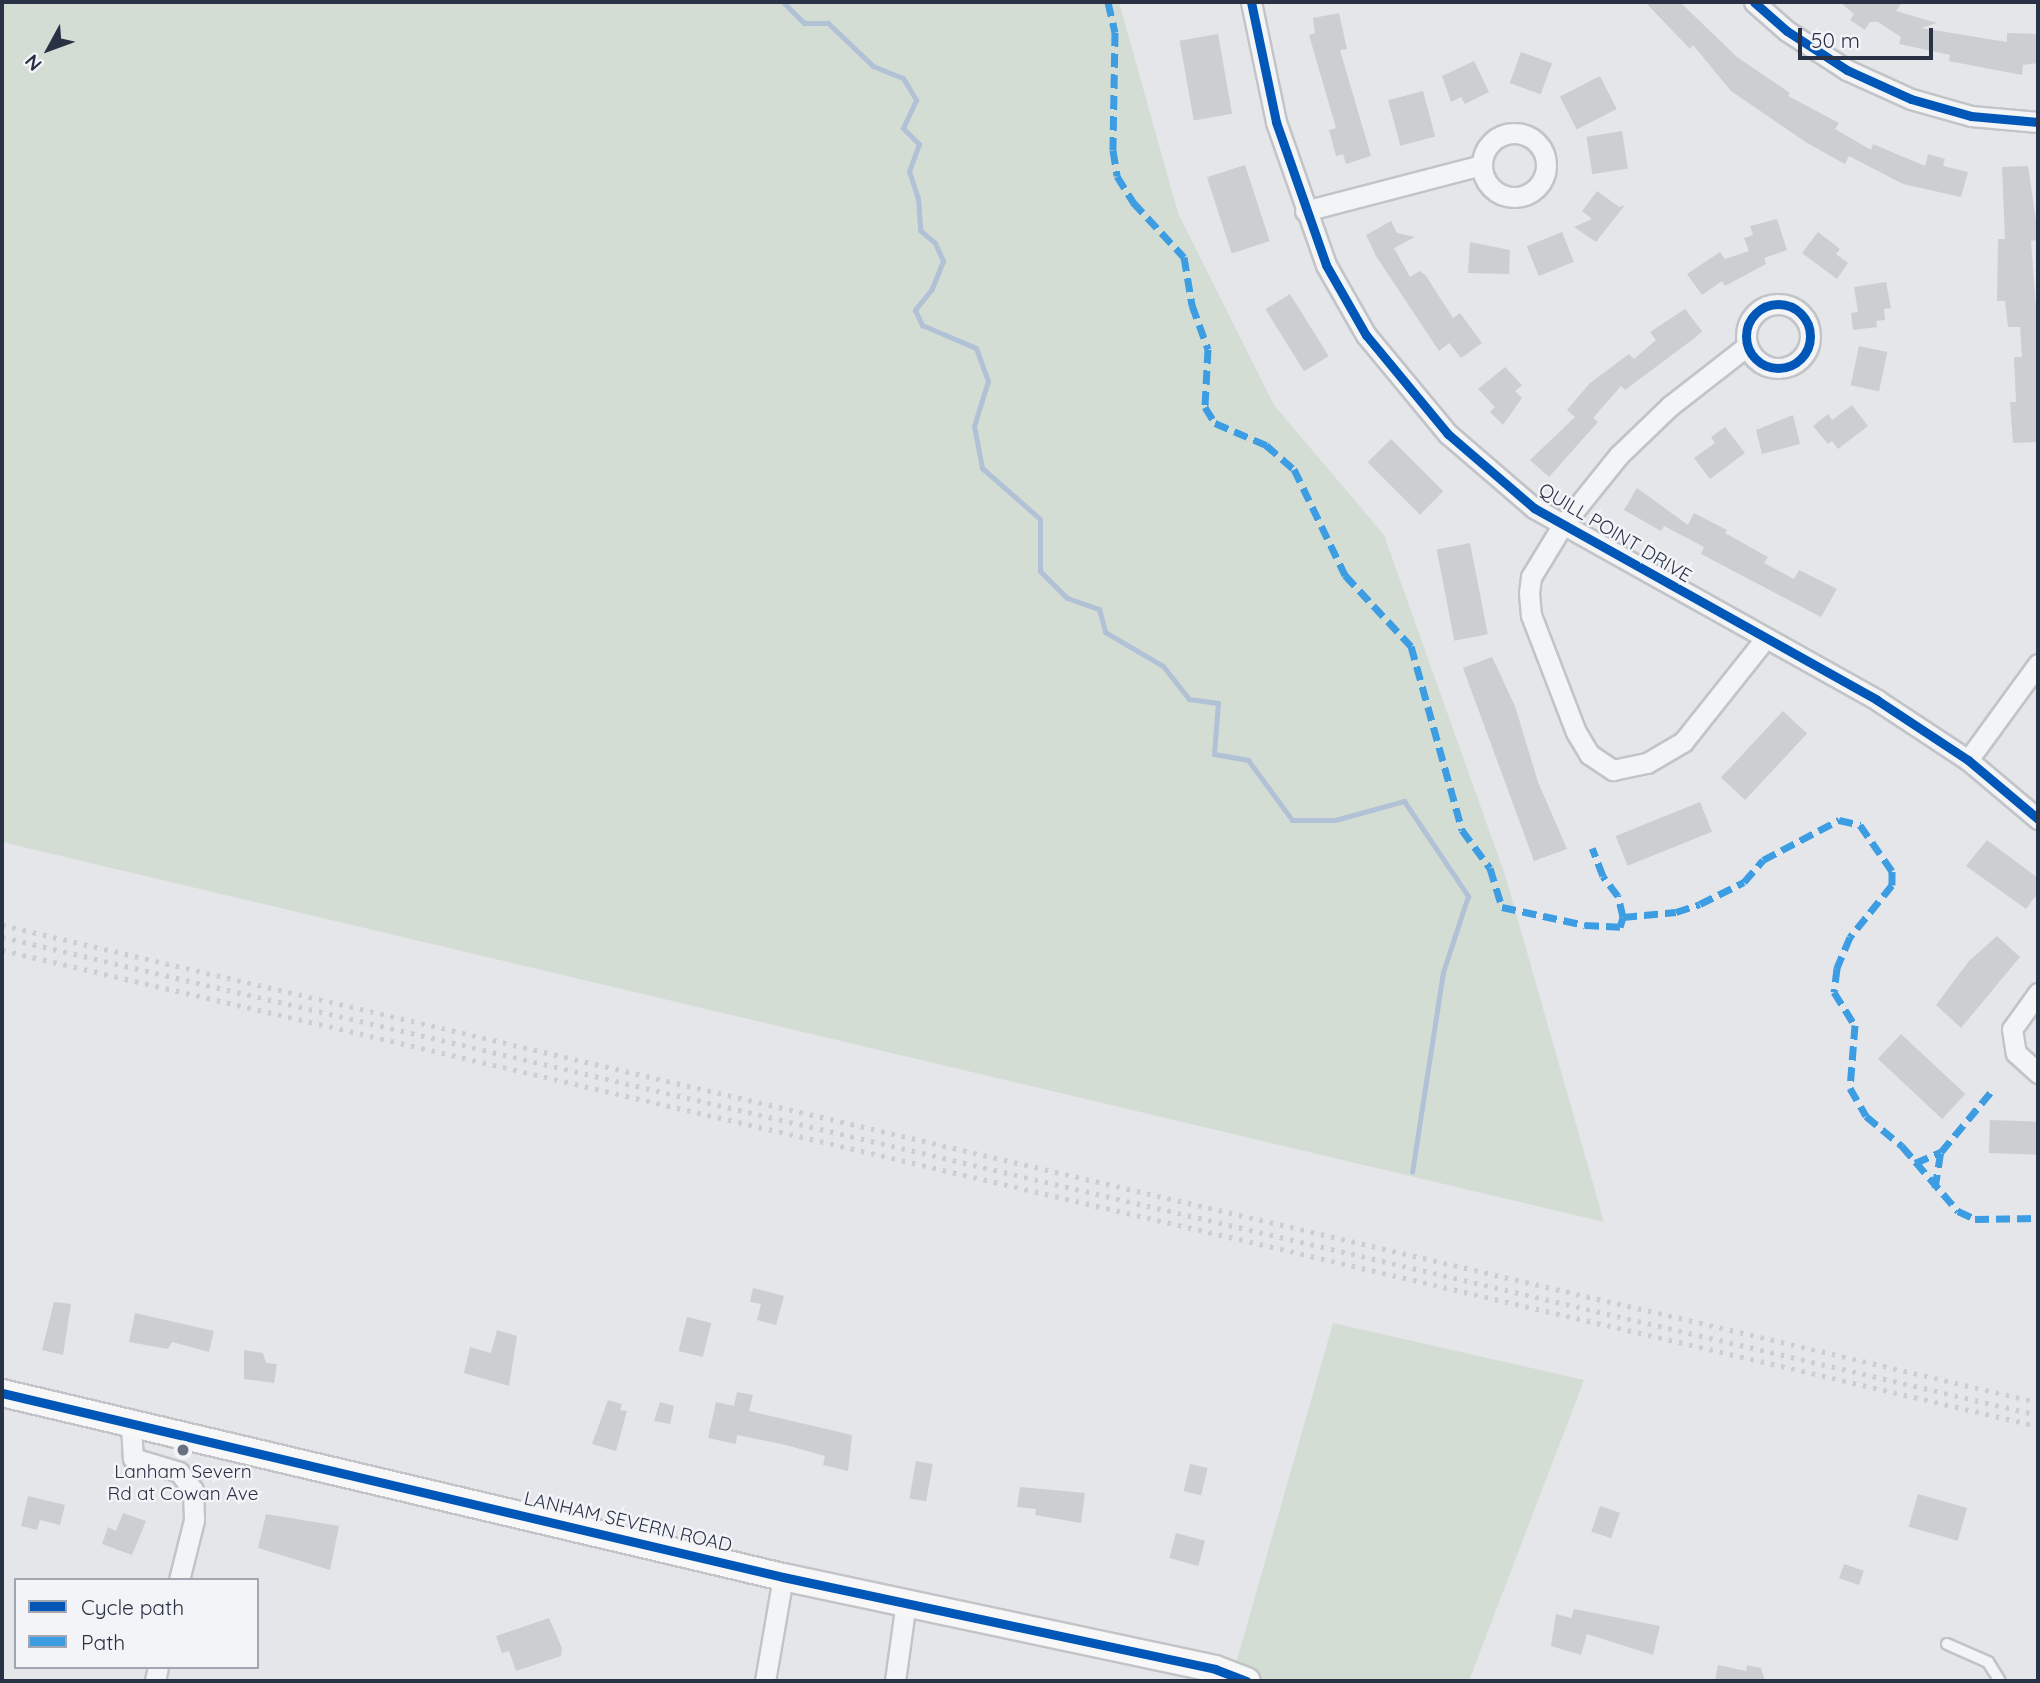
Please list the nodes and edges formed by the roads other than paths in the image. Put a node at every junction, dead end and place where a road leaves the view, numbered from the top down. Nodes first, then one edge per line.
1 (1251, 2) edge
2 (1754, 2) edge
3 (2038, 122) edge
4 (1481, 165) dead end
5 (1305, 211) junction
6 (1747, 346) dead end
7 (1562, 526) junction
8 (1764, 640) junction
9 (2038, 664) edge
10 (1968, 760) junction
11 (2038, 819) edge
12 (2038, 993) edge
13 (2038, 1073) edge
14 (2, 1393) edge
15 (131, 1423) junction
16 (783, 1577) junction
17 (180, 1578) edge
18 (906, 1602) junction
19 (1947, 1644) dead end
20 (765, 1681) edge
21 (895, 1681) edge
22 (1247, 1681) edge
23 (2000, 1681) edge

1 - 5 street, QUILL POINT DRIVE
2 - 3 street
4 - 5 street
5 - 7 street, QUILL POINT DRIVE
6 - 7 street
7 - 8 street, QUILL POINT DRIVE
7 - 8 street
8 - 10 street, QUILL POINT DRIVE
9 - 10 street
10 - 11 street, QUILL POINT DRIVE
12 - 13 street
14 - 15 main road, LANHAM SEVERN ROAD
15 - 16 main road, LANHAM SEVERN ROAD
15 - 17 street
16 - 18 main road, LANHAM SEVERN ROAD
16 - 20 street
18 - 21 street
18 - 22 main road, LANHAM SEVERN ROAD
19 - 23 lane

